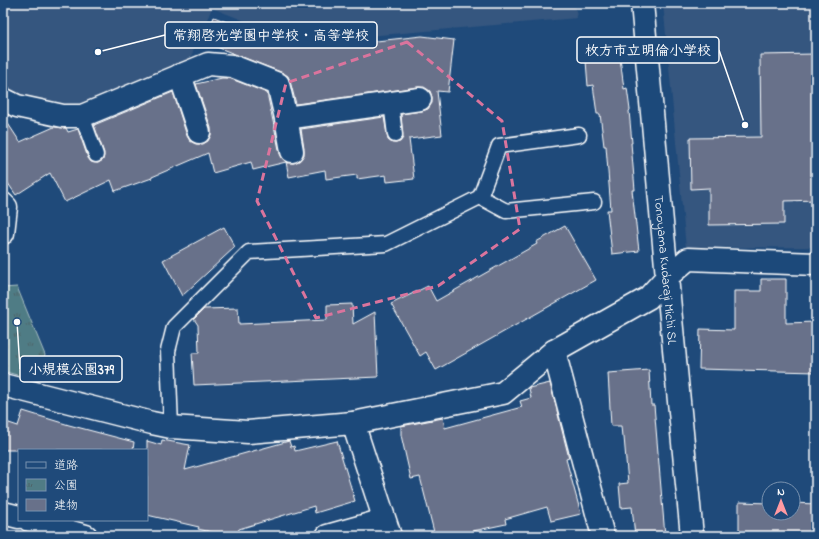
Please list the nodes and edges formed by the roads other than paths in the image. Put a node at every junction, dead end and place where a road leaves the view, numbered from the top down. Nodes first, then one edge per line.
1 (642, 3) edge
2 (180, 75) junction
3 (3, 99) edge
4 (420, 99) dead end
5 (391, 103) junction
6 (82, 116) junction
7 (286, 118) junction
8 (199, 132) dead end
9 (396, 135) dead end
10 (579, 135) dead end
11 (292, 151) dead end
12 (96, 154) dead end
13 (480, 197) junction
14 (594, 202) dead end
15 (3, 204) edge
16 (3, 233) edge
17 (816, 264) edge
18 (666, 277) junction
19 (554, 351) junction
20 (3, 385) edge
21 (353, 423) junction
22 (171, 427) junction
23 (3, 513) edge
24 (18, 517) edge
25 (33, 521) edge
26 (387, 528) edge
27 (86, 536) edge
28 (327, 536) edge
29 (603, 536) edge
30 (692, 536) edge

1 - 18 street, Tonoyama Kudaraji Michi SL
2 - 6 street
2 - 7 street
2 - 8 street
3 - 6 street
4 - 5 street
5 - 7 street
5 - 9 lane
6 - 12 lane
7 - 11 street
10 - 13 lane
13 - 14 lane
13 - 22 lane
15 - 16 street
17 - 18 street
18 - 19 street
18 - 30 street, Tonoyama Kudaraji Michi SL
19 - 21 street
19 - 29 street
20 - 22 street
21 - 22 street
21 - 26 street
23 - 24 street
25 - 27 street
26 - 28 street

